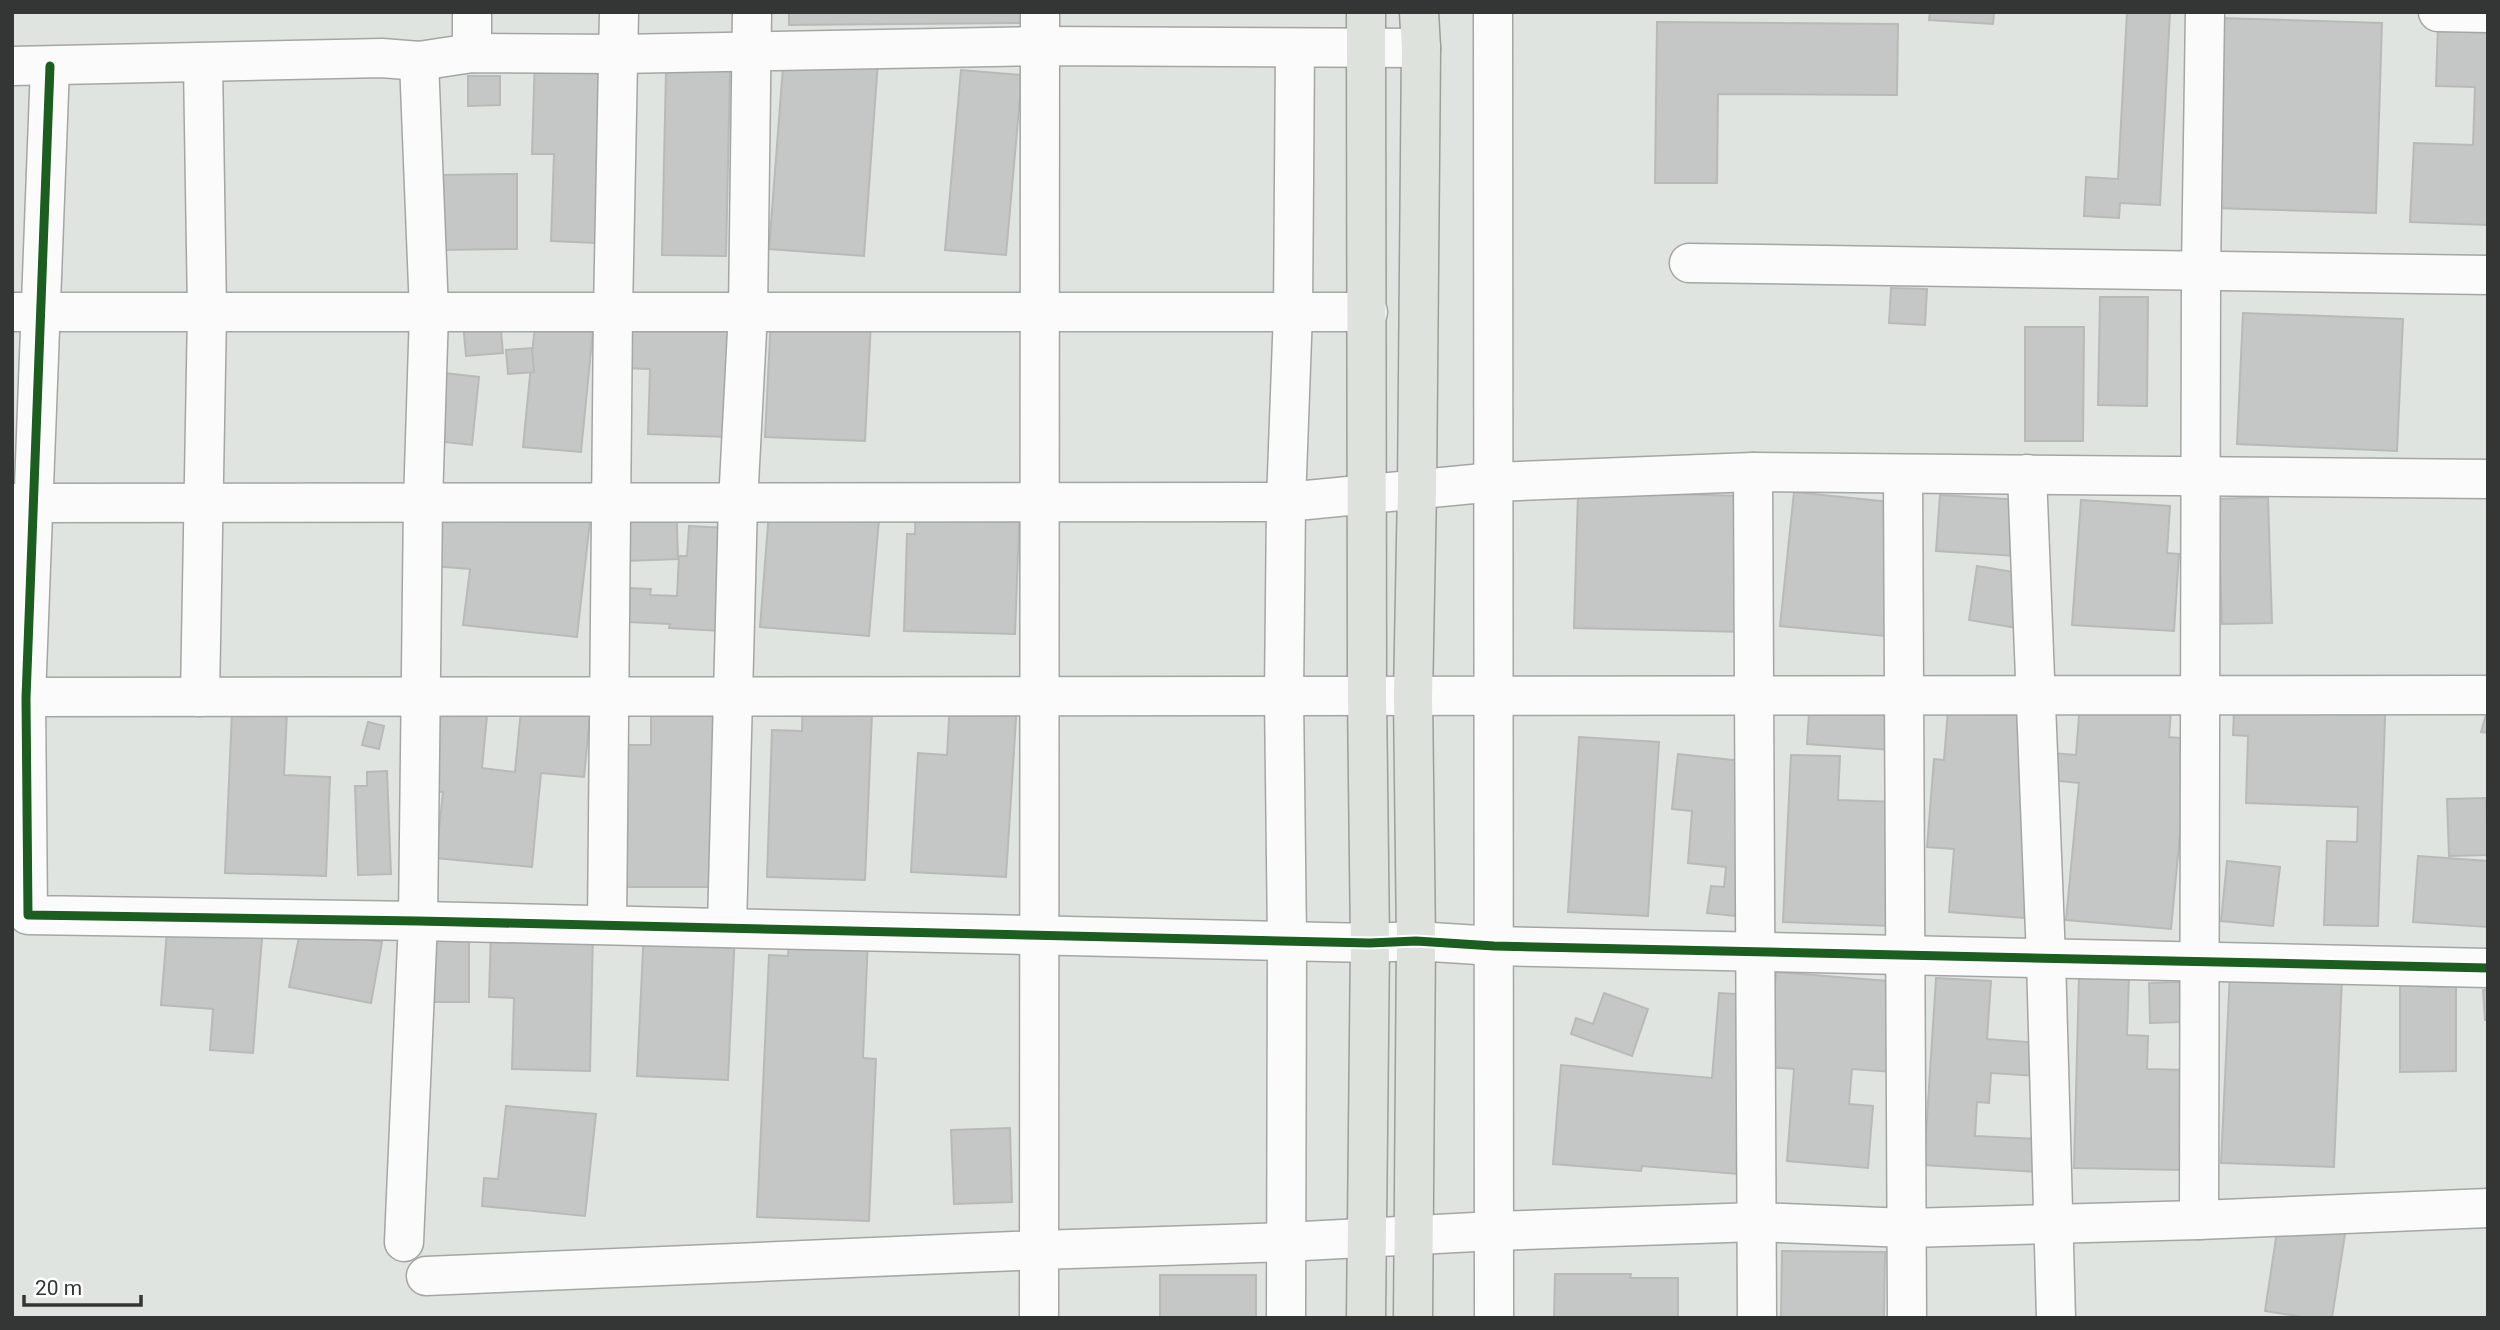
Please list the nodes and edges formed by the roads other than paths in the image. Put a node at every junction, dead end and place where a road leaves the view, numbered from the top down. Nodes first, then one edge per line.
1 (472, 12) edge
2 (619, 12) edge
3 (752, 12) edge
4 (1493, 12) edge
5 (2205, 12) edge
6 (2438, 12) edge
7 (2488, 13) edge
8 (1040, 29) edge
9 (1367, 30) edge
10 (1420, 30) edge
11 (1295, 48) junction
12 (751, 52) junction
13 (472, 53) junction
14 (618, 54) junction
15 (419, 61) junction
16 (202, 63) junction
17 (12, 65) edge
18 (50, 66) junction
19 (1689, 264) dead end
20 (2201, 270) junction
21 (2488, 275) edge
22 (27, 312) edge
23 (207, 312) junction
24 (429, 312) junction
25 (613, 312) junction
26 (748, 312) junction
27 (1040, 312) junction
28 (1293, 312) junction
29 (1368, 312) junction
30 (1754, 472) junction
31 (1903, 474) junction
32 (2027, 474) junction
33 (2202, 477) junction
34 (2488, 479) edge
35 (1494, 482) junction
36 (1417, 489) junction
37 (1368, 496) junction
38 (1286, 502) junction
39 (23, 503) edge
40 (204, 503) junction
41 (423, 503) junction
42 (612, 503) junction
43 (738, 503) junction
44 (1040, 503) junction
45 (1904, 695) junction
46 (2035, 695) junction
47 (2200, 695) junction
48 (2488, 695) edge
49 (733, 696) junction
50 (1284, 696) junction
51 (1367, 696) junction
52 (1494, 696) junction
53 (1755, 696) junction
54 (200, 697) junction
55 (421, 697) junction
56 (610, 697) junction
57 (1040, 697) junction
58 (1413, 697) junction
59 (19, 698) edge
60 (418, 921) junction
61 (607, 925) junction
62 (727, 928) junction
63 (1040, 935) junction
64 (1287, 940) junction
65 (1416, 942) junction
66 (1370, 943) junction
67 (1494, 946) junction
68 (1757, 952) junction
69 (1906, 955) junction
70 (2046, 958) junction
71 (2198, 962) junction
72 (2488, 968) edge
73 (2488, 1208) edge
74 (2199, 1220) junction
75 (1756, 1222) junction
76 (2052, 1222) junction
77 (1907, 1228) junction
78 (1494, 1231) junction
79 (1415, 1234) junction
80 (1367, 1236) junction
81 (404, 1242) dead end
82 (1285, 1242) junction
83 (1039, 1250) junction
84 (426, 1276) dead end
85 (1039, 1318) edge
86 (1286, 1318) edge
87 (1366, 1318) edge
88 (1413, 1318) edge
89 (1494, 1318) edge
90 (1757, 1318) edge
91 (1907, 1318) edge
92 (2056, 1318) edge

1 - 13 street
2 - 14 street
3 - 12 street
4 - 35 street
5 - 20 street
6 - 7 street
8 - 11 street
8 - 12 street
8 - 27 street
9 - 10 street
9 - 11 street
9 - 29 main road
10 - 36 main road
11 - 28 street
12 - 14 street
12 - 26 street
13 - 14 street
13 - 15 street
14 - 25 street
15 - 16 street
15 - 24 street
16 - 18 street
16 - 23 street
17 - 18 street
18 - 22 street
19 - 20 street
20 - 21 street
20 - 33 street
22 - 23 street
22 - 39 street
23 - 24 street
23 - 40 street
24 - 25 street
24 - 41 street
25 - 26 street
25 - 42 street
26 - 27 street
26 - 43 street
27 - 28 street
27 - 44 street
28 - 29 street
28 - 38 street
29 - 37 main road
30 - 31 street
30 - 35 street
30 - 53 street
31 - 32 street
31 - 45 street
32 - 33 street
32 - 46 street
33 - 34 street
33 - 47 street
35 - 36 street
35 - 52 street
36 - 37 street
36 - 58 main road
37 - 38 street
37 - 51 main road
38 - 44 street
38 - 50 street
39 - 40 street
39 - 59 street
40 - 41 street
40 - 54 street
41 - 42 street
41 - 55 street
42 - 43 street
42 - 56 street
43 - 44 street
43 - 49 street
44 - 57 street
45 - 46 street
45 - 53 street
45 - 69 street
46 - 47 street
46 - 70 street
47 - 48 street
47 - 71 street
49 - 56 street
49 - 57 street
49 - 62 street
50 - 51 street
50 - 57 street
50 - 64 street
51 - 58 street
51 - 66 main road
52 - 53 street
52 - 58 street
52 - 67 street
53 - 68 street
54 - 55 street
54 - 59 street
55 - 56 street
55 - 60 street
56 - 61 street
57 - 63 street
58 - 65 main road
59 - 60 street
60 - 61 street
60 - 81 street
61 - 62 street
62 - 63 street
63 - 64 street
63 - 83 street
64 - 66 street
64 - 82 street
65 - 66 street
65 - 67 street
65 - 79 main road
66 - 80 main road
67 - 68 street
67 - 78 street
68 - 69 street
68 - 75 street
69 - 70 street
69 - 77 street
70 - 71 street
70 - 76 street
71 - 72 street
71 - 74 street
73 - 74 street
74 - 76 street
75 - 77 street
75 - 78 street
75 - 90 street
76 - 77 street
76 - 92 street
77 - 91 street
78 - 79 street
78 - 89 street
79 - 80 street
79 - 88 main road
80 - 82 street
80 - 87 main road
82 - 83 street
82 - 86 street
83 - 84 street
83 - 85 street

